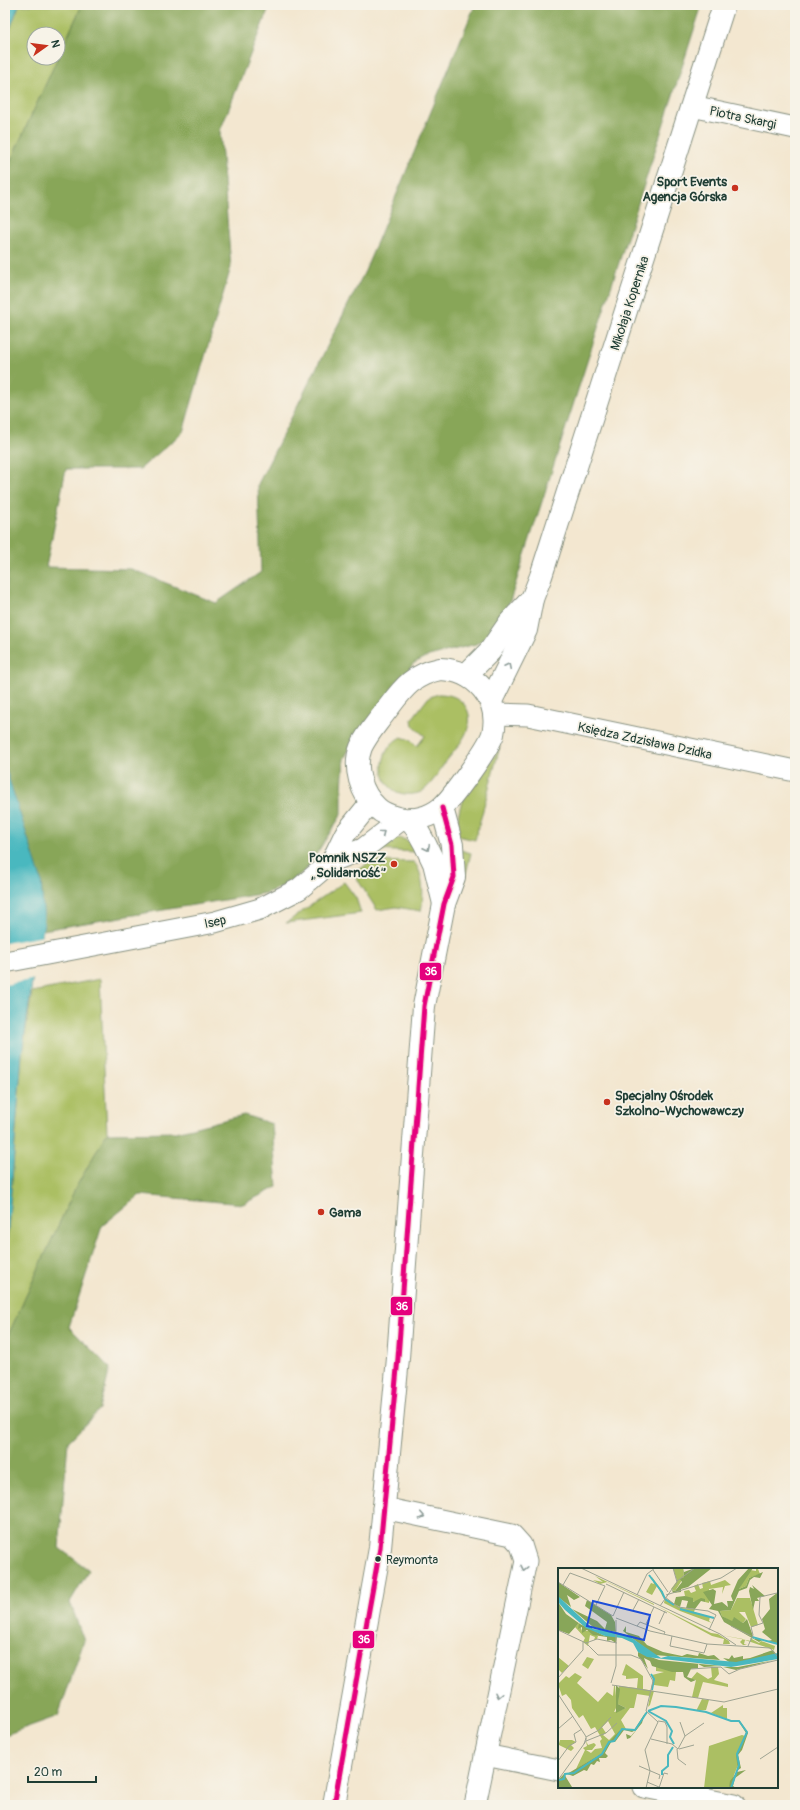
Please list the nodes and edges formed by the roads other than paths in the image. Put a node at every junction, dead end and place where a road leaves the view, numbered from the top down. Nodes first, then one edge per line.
1 (724, 5) edge
2 (692, 106) junction
3 (795, 128) edge
4 (532, 599) junction
5 (466, 675) junction
6 (492, 708) junction
7 (795, 771) edge
8 (371, 802) junction
9 (442, 808) junction
10 (406, 819) junction
11 (332, 861) junction
12 (444, 904) junction
13 (5, 962) edge
14 (383, 1508) junction
15 (485, 1755) junction
16 (558, 1770) edge
17 (649, 1788) edge
18 (334, 1805) edge
19 (475, 1805) edge
20 (734, 1805) edge

1 - 2 main road, Mikołaja Kopernika
2 - 3 street, Piotra Skargi
2 - 4 main road, Mikołaja Kopernika
4 - 5 main road, Mikołaja Kopernika
6 -> 4 main road, Mikołaja Kopernika
5 - 6 main road
5 - 8 main road
6 - 7 street, Księdza Zdzisława Dzidka
6 - 9 main road
8 - 10 main road
8 - 11 street, Isep
9 - 10 main road
9 - 12 main road
11 -> 10 street, Isep
10 -> 12 main road
11 - 13 street, Isep
12 - 14 main road
14 -> 15 street
14 - 18 main road
15 - 16 street
15 - 19 street
17 - 20 street

